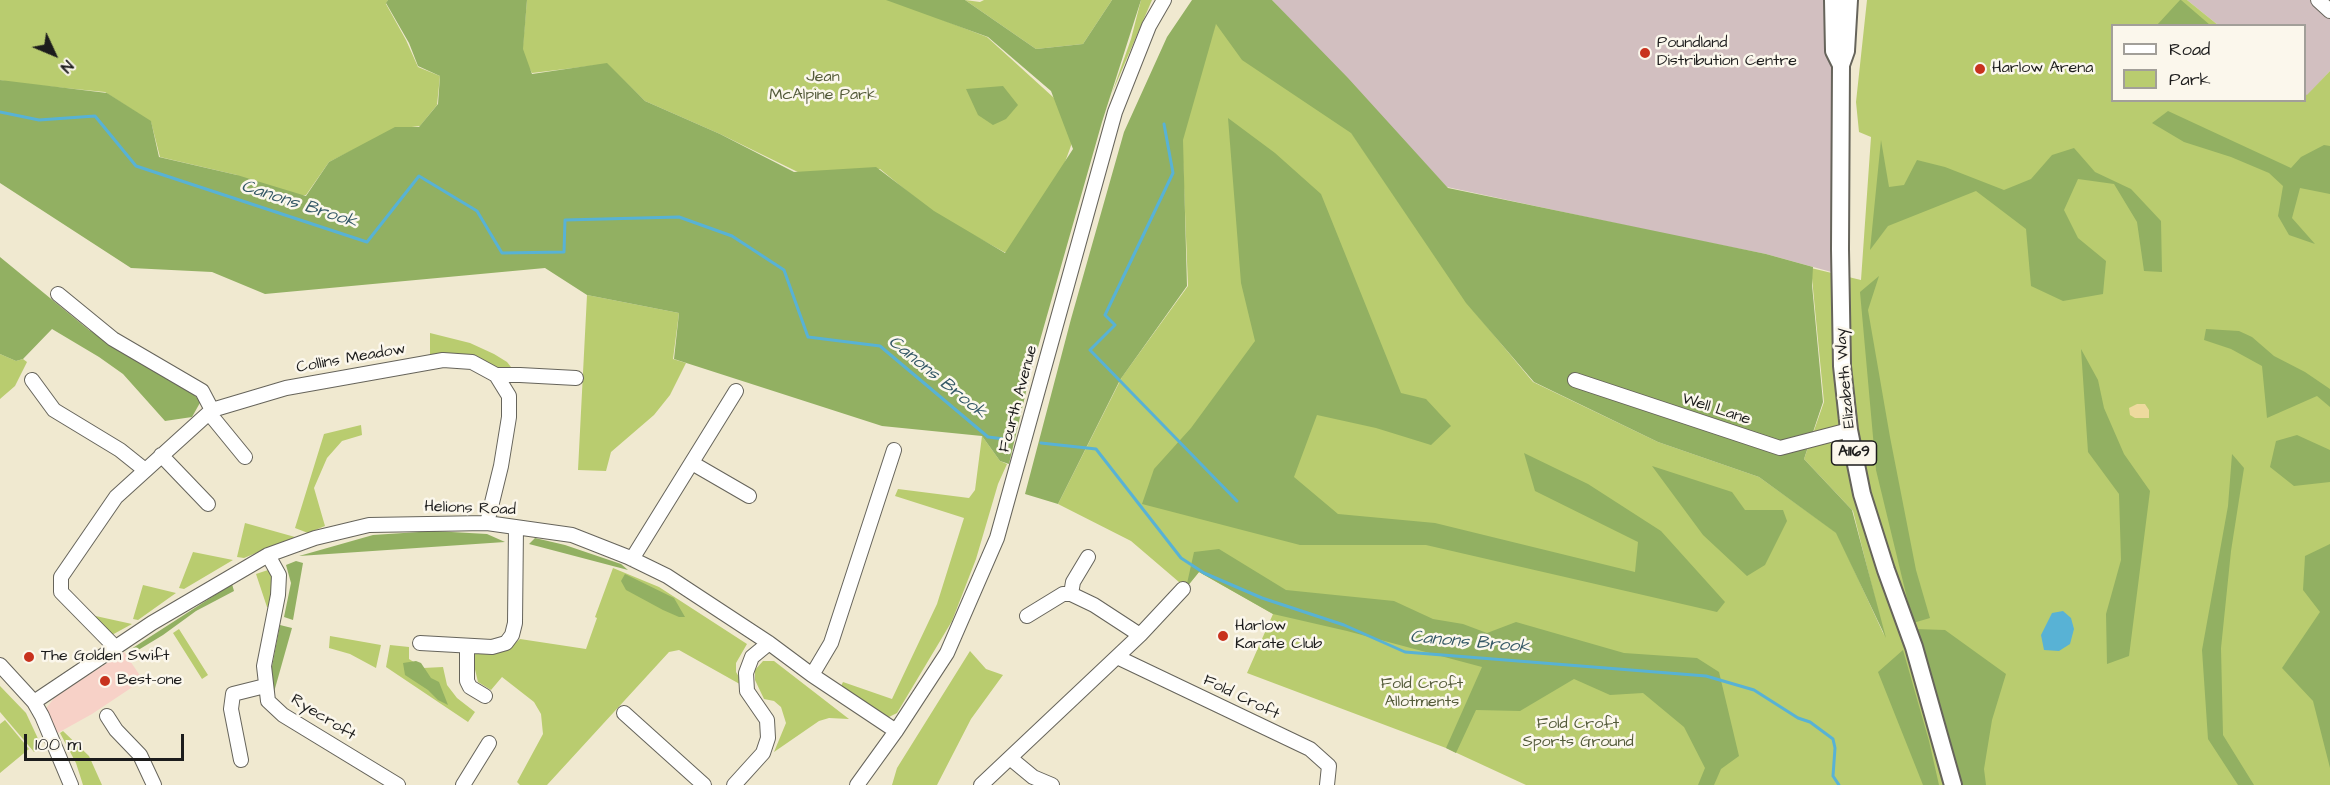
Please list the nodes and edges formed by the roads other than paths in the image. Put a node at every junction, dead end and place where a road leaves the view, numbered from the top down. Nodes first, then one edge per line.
1 (1164, 0) edge
2 (1833, 0) edge
3 (1849, 0) edge
4 (2318, 0) edge
5 (2330, 11) edge
6 (1841, 65) junction
7 (58, 294) dead end
8 (496, 375) junction
9 (576, 378) dead end
10 (32, 380) dead end
11 (1575, 380) dead end
12 (736, 392) dead end
13 (211, 411) junction
14 (1849, 430) junction
15 (894, 450) dead end
16 (161, 455) junction
17 (245, 457) dead end
18 (692, 463) junction
19 (145, 470) junction
20 (749, 496) dead end
21 (208, 504) dead end
22 (487, 523) junction
23 (516, 527) junction
24 (268, 555) junction
25 (1088, 557) dead end
26 (632, 559) junction
27 (1183, 589) dead end
28 (1071, 594) junction
29 (1027, 616) dead end
30 (1140, 635) junction
31 (420, 643) dead end
32 (769, 643) junction
33 (468, 646) junction
34 (115, 647) junction
35 (1117, 657) junction
36 (0, 665) edge
37 (812, 675) junction
38 (265, 686) junction
39 (486, 696) dead end
40 (33, 702) junction
41 (624, 713) dead end
42 (107, 716) dead end
43 (896, 731) junction
44 (489, 743) dead end
45 (1010, 758) junction
46 (241, 760) dead end
47 (71, 785) edge
48 (154, 785) edge
49 (398, 785) edge
50 (462, 785) edge
51 (704, 785) edge
52 (734, 785) edge
53 (857, 785) edge
54 (981, 785) edge
55 (1052, 785) edge
56 (1326, 785) edge
57 (1953, 785) edge

1 - 43 street, Fourth Avenue
2 - 6 main road, Elizabeth Way / A1169
3 - 6 main road, Elizabeth Way / A1169
4 - 5 street
6 - 14 main road, Elizabeth Way / A1169
7 - 13 street
8 - 9 street, Collins Meadow
8 - 13 street, Collins Meadow
8 - 22 street
10 - 19 street
11 - 14 street, Well Lane
12 - 18 street
13 - 16 street, Collins Meadow
13 - 17 street
14 - 57 main road, Elizabeth Way / A1169
15 - 37 street
16 - 19 street, Collins Meadow
16 - 21 street
18 - 20 street
18 - 26 street
19 - 34 street, Collins Meadow
22 - 23 street, Helions Road
22 - 24 street, Helions Road
23 - 26 street, Helions Road
23 - 33 street
24 - 34 street, Helions Road
24 - 38 street
25 - 28 street
26 - 32 street, Helions Road
27 - 30 street
28 - 29 street
28 - 30 street
30 - 35 street
31 - 33 street
32 - 37 street, Helions Road
32 - 52 street
33 - 39 street
34 - 40 street, Helions Road
35 - 45 street
35 - 56 street, Fold Croft
36 - 40 street
37 - 43 street, Helions Road
38 - 46 street
38 - 49 street, Ryecroft
40 - 47 street
41 - 51 street
42 - 48 street
43 - 53 street, Fourth Avenue
44 - 50 street
45 - 54 street
45 - 55 street

